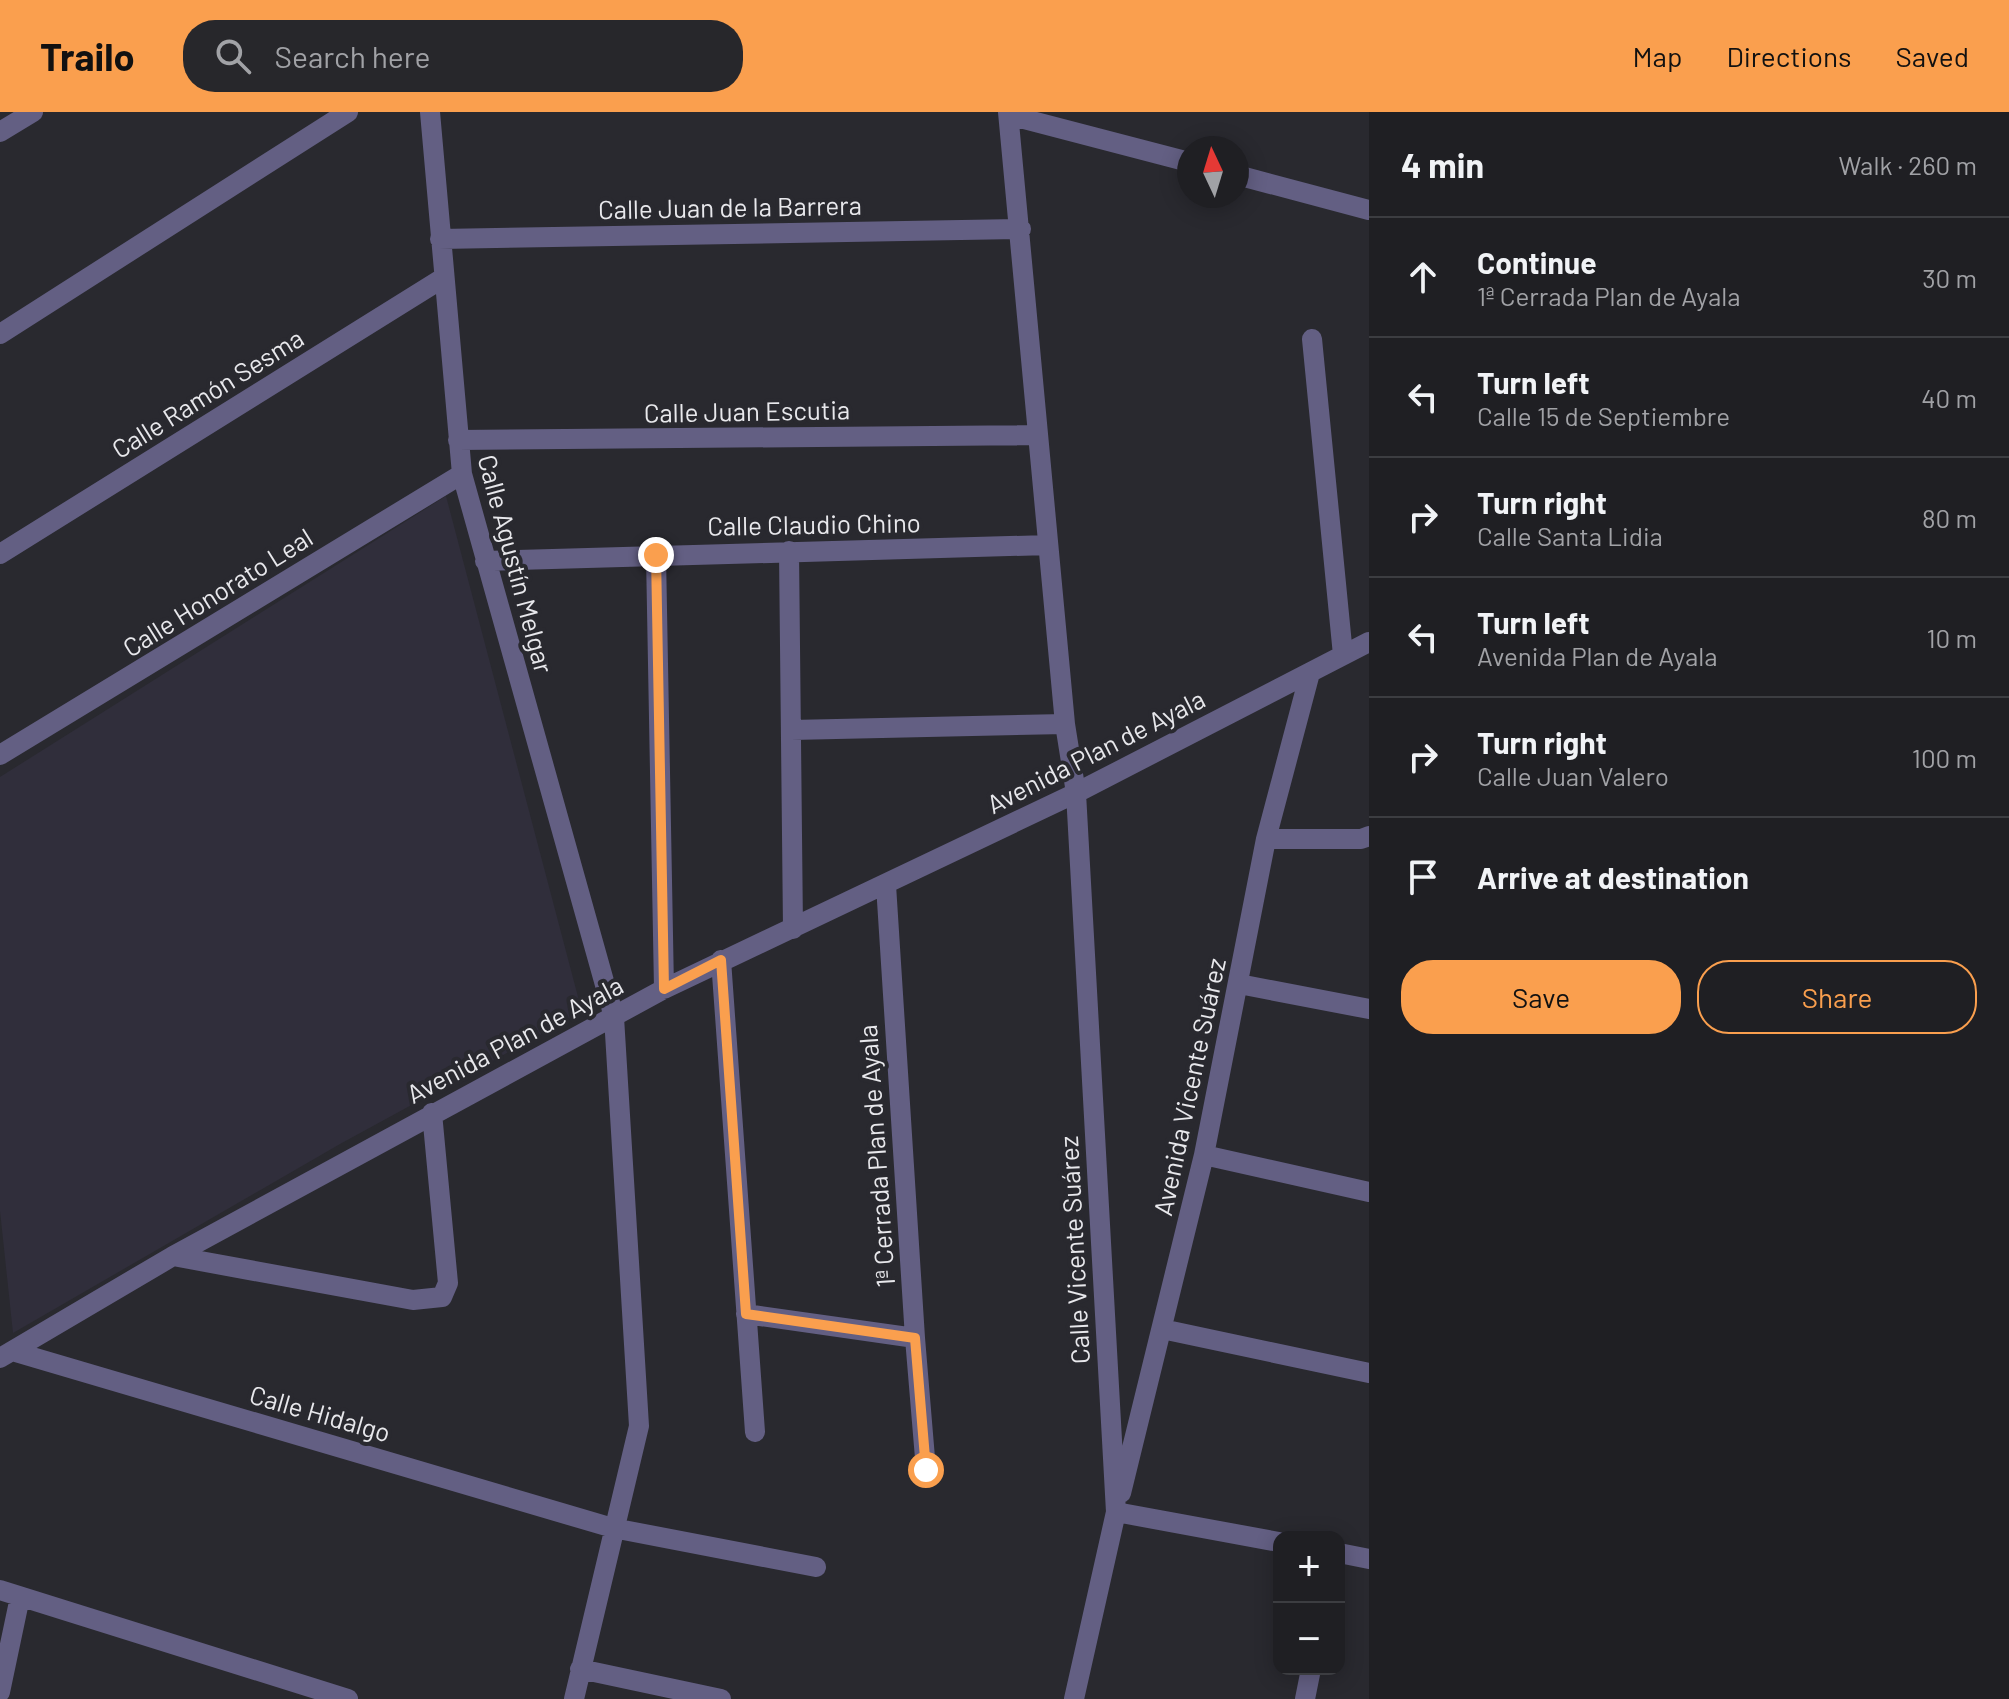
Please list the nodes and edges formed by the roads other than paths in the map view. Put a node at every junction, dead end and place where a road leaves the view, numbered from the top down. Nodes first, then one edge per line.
1 (33, 112) edge
2 (348, 112) edge
3 (430, 112) edge
4 (1009, 113) edge
5 (0, 132) edge
6 (1177, 159) edge
7 (1249, 178) edge
8 (1369, 210) edge
9 (1021, 229) junction
10 (440, 239) junction
11 (443, 278) junction
12 (0, 334) edge
13 (1312, 339) dead end
14 (1038, 435) junction
15 (458, 440) junction
16 (462, 474) junction
17 (1048, 545) junction
18 (789, 551) junction
19 (0, 554) edge
20 (656, 555) junction
21 (485, 561) junction
22 (1369, 642) edge
23 (1343, 655) junction
24 (1310, 673) junction
25 (1065, 724) junction
26 (791, 730) junction
27 (0, 755) edge
28 (1076, 793) junction
29 (1369, 836) edge
30 (1266, 839) junction
31 (886, 885) junction
32 (793, 929) junction
33 (721, 960) junction
34 (1239, 984) junction
35 (664, 989) junction
36 (1369, 1009) edge
37 (614, 1017) junction
38 (432, 1113) junction
39 (1204, 1155) junction
40 (1369, 1192) edge
41 (173, 1256) junction
42 (746, 1314) junction
43 (1162, 1329) junction
44 (915, 1338) junction
45 (6, 1354) edge
46 (1369, 1373) edge
47 (755, 1432) dead end
48 (926, 1470) dead end
49 (1116, 1512) junction
50 (613, 1528) junction
51 (1273, 1541) edge
52 (1345, 1554) edge
53 (1369, 1559) edge
54 (816, 1567) dead end
55 (10, 1593) edge
56 (580, 1669) junction
57 (1310, 1675) edge
58 (0, 1692) edge
59 (348, 1699) edge
60 (574, 1699) edge
61 (721, 1699) edge
62 (1074, 1699) edge
63 (1305, 1699) edge

1 - 5 street
2 - 12 street
3 - 10 street, Calle Agustín Melgar
4 - 6 street
4 - 9 street
7 - 8 street
9 - 10 street, Calle Juan de la Barrera
9 - 14 street
10 - 11 street, Calle Agustín Melgar
11 - 15 street, Calle Agustín Melgar
11 - 19 street, Calle Ramón Sesma
13 - 23 street
14 - 15 street, Calle Juan Escutia
14 - 17 street
15 - 16 street, Calle Agustín Melgar
16 - 21 street, Calle Agustín Melgar
16 - 27 street, Calle Honorato Leal
17 - 18 street, Calle Claudio Chino
17 - 25 street
18 - 20 street, Calle Claudio Chino
18 - 26 street
20 - 21 street, Calle Claudio Chino
20 - 35 street
21 - 37 street, Calle Agustín Melgar
22 - 23 street, Avenida Plan de Ayala
23 - 24 street, Avenida Plan de Ayala
24 - 28 street, Avenida Plan de Ayala
24 - 30 street, Avenida Vicente Suárez
25 - 26 street
25 - 28 street
26 - 32 street
28 - 31 street, Avenida Plan de Ayala
28 - 49 street, Calle Vicente Suárez
29 - 30 street
30 - 34 street, Avenida Vicente Suárez
31 - 32 street, Avenida Plan de Ayala
31 - 44 street, 1ª Cerrada Plan de Ayala
32 - 33 street, Avenida Plan de Ayala
33 - 35 street, Avenida Plan de Ayala
33 - 42 street
34 - 36 street
34 - 39 street, Avenida Vicente Suárez
35 - 37 street, Avenida Plan de Ayala
37 - 38 street, Avenida Plan de Ayala
37 - 50 street, Calle Agustín Melgar
38 - 41 street, Avenida Plan de Ayala
38 - 41 street
39 - 40 street
39 - 43 street, Avenida Vicente Suárez
41 - 45 street, Avenida Plan de Ayala
42 - 44 street
42 - 47 street
43 - 46 street
43 - 49 street, Avenida Vicente Suárez
44 - 48 street, 1ª Cerrada Plan de Ayala
45 - 50 street, Calle Hidalgo
49 - 51 street
49 - 62 street, Calle Vicente Suárez
50 - 54 street, Calle Hidalgo
50 - 56 street, Calle Agustín Melgar
52 - 53 street
55 - 58 street
55 - 59 street
56 - 60 street, Calle Agustín Melgar
56 - 61 street
57 - 63 street

